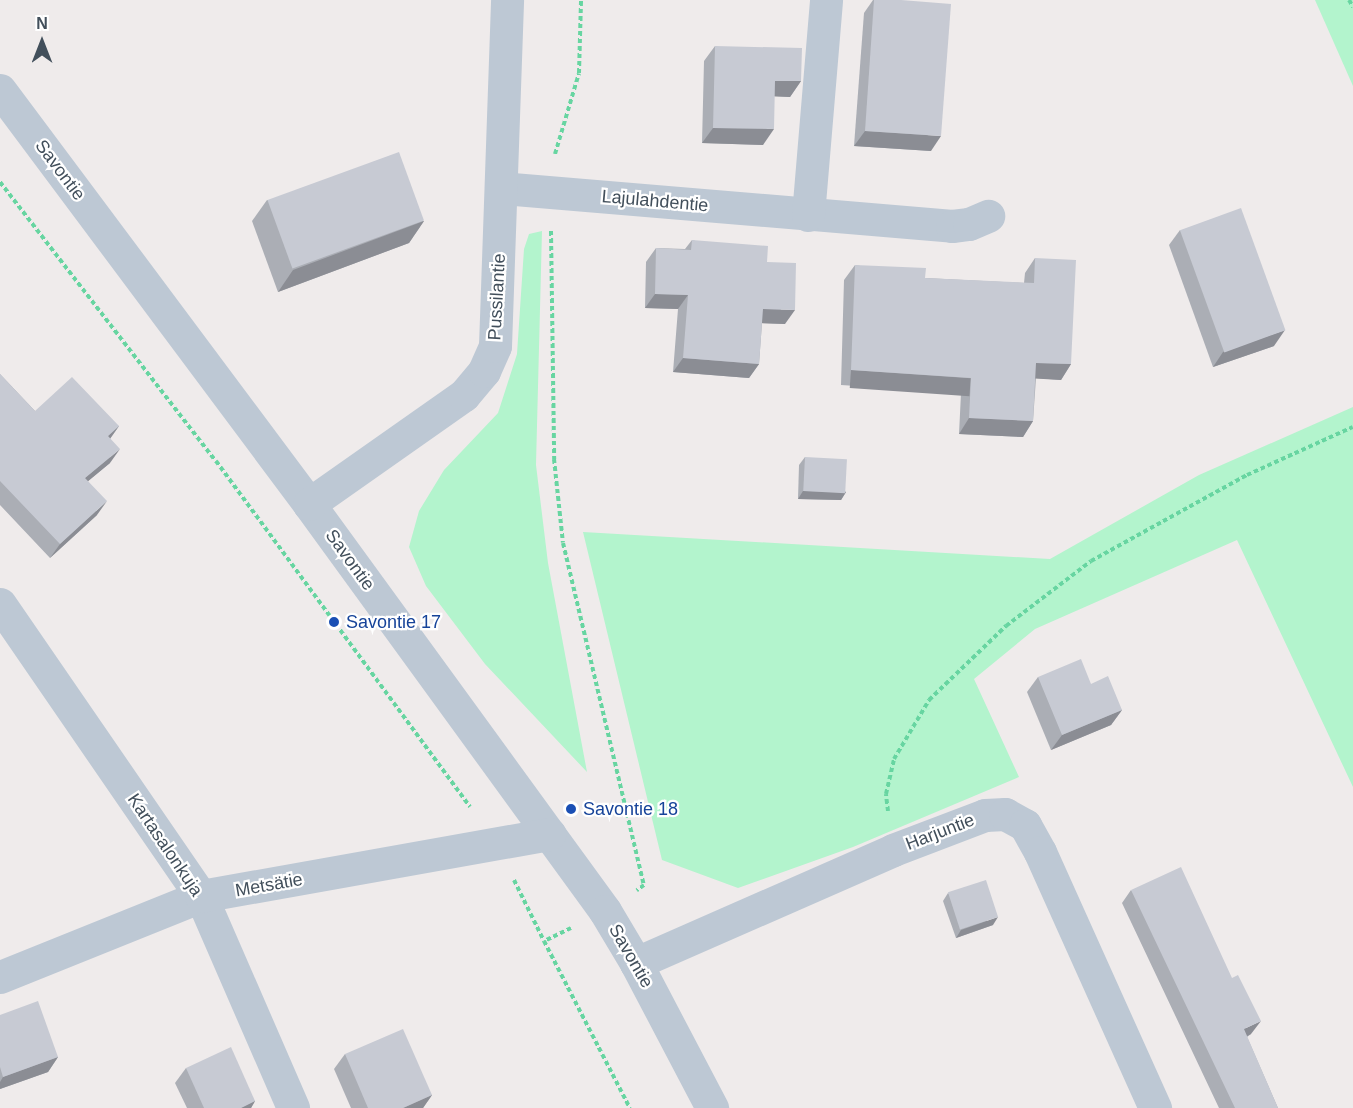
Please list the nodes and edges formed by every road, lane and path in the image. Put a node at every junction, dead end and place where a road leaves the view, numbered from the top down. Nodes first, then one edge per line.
1 (507, 0) edge
2 (581, 0) edge
3 (826, 0) edge
4 (1349, 0) edge
5 (1353, 8) edge
6 (0, 90) edge
7 (0, 182) edge
8 (502, 188) junction
9 (550, 193) junction
10 (808, 215) junction
11 (988, 216) dead end
12 (1353, 427) edge
13 (309, 504) junction
14 (0, 604) edge
15 (550, 834) junction
16 (497, 845) junction
17 (893, 850) junction
18 (201, 896) junction
19 (605, 911) junction
20 (544, 941) junction
21 (636, 963) junction
22 (0, 977) edge
23 (293, 1108) edge
24 (630, 1108) edge
25 (712, 1108) edge
26 (1155, 1108) edge

1 - 8 street, Pussilantie
2 - 9 path
3 - 10 street
4 - 5 path
6 - 13 street, Savontie
7 - 16 path
8 - 9 street, Lajulahdentie
8 - 13 street, Pussilantie
9 - 10 street, Lajulahdentie
9 - 19 path
10 - 11 street, Lajulahdentie
12 - 17 path
13 - 15 street, Savontie
14 - 18 street, Kartasalonkuja
15 - 16 street, Metsätie
15 - 19 street, Savontie
16 - 18 street, Metsätie
16 - 20 path
17 - 21 street, Harjuntie
17 - 26 street, Harjuntie
18 - 22 street, Metsätie
18 - 23 street, Kartasalonkuja
19 - 20 path
19 - 21 street, Savontie
20 - 24 path
21 - 25 street, Savontie

